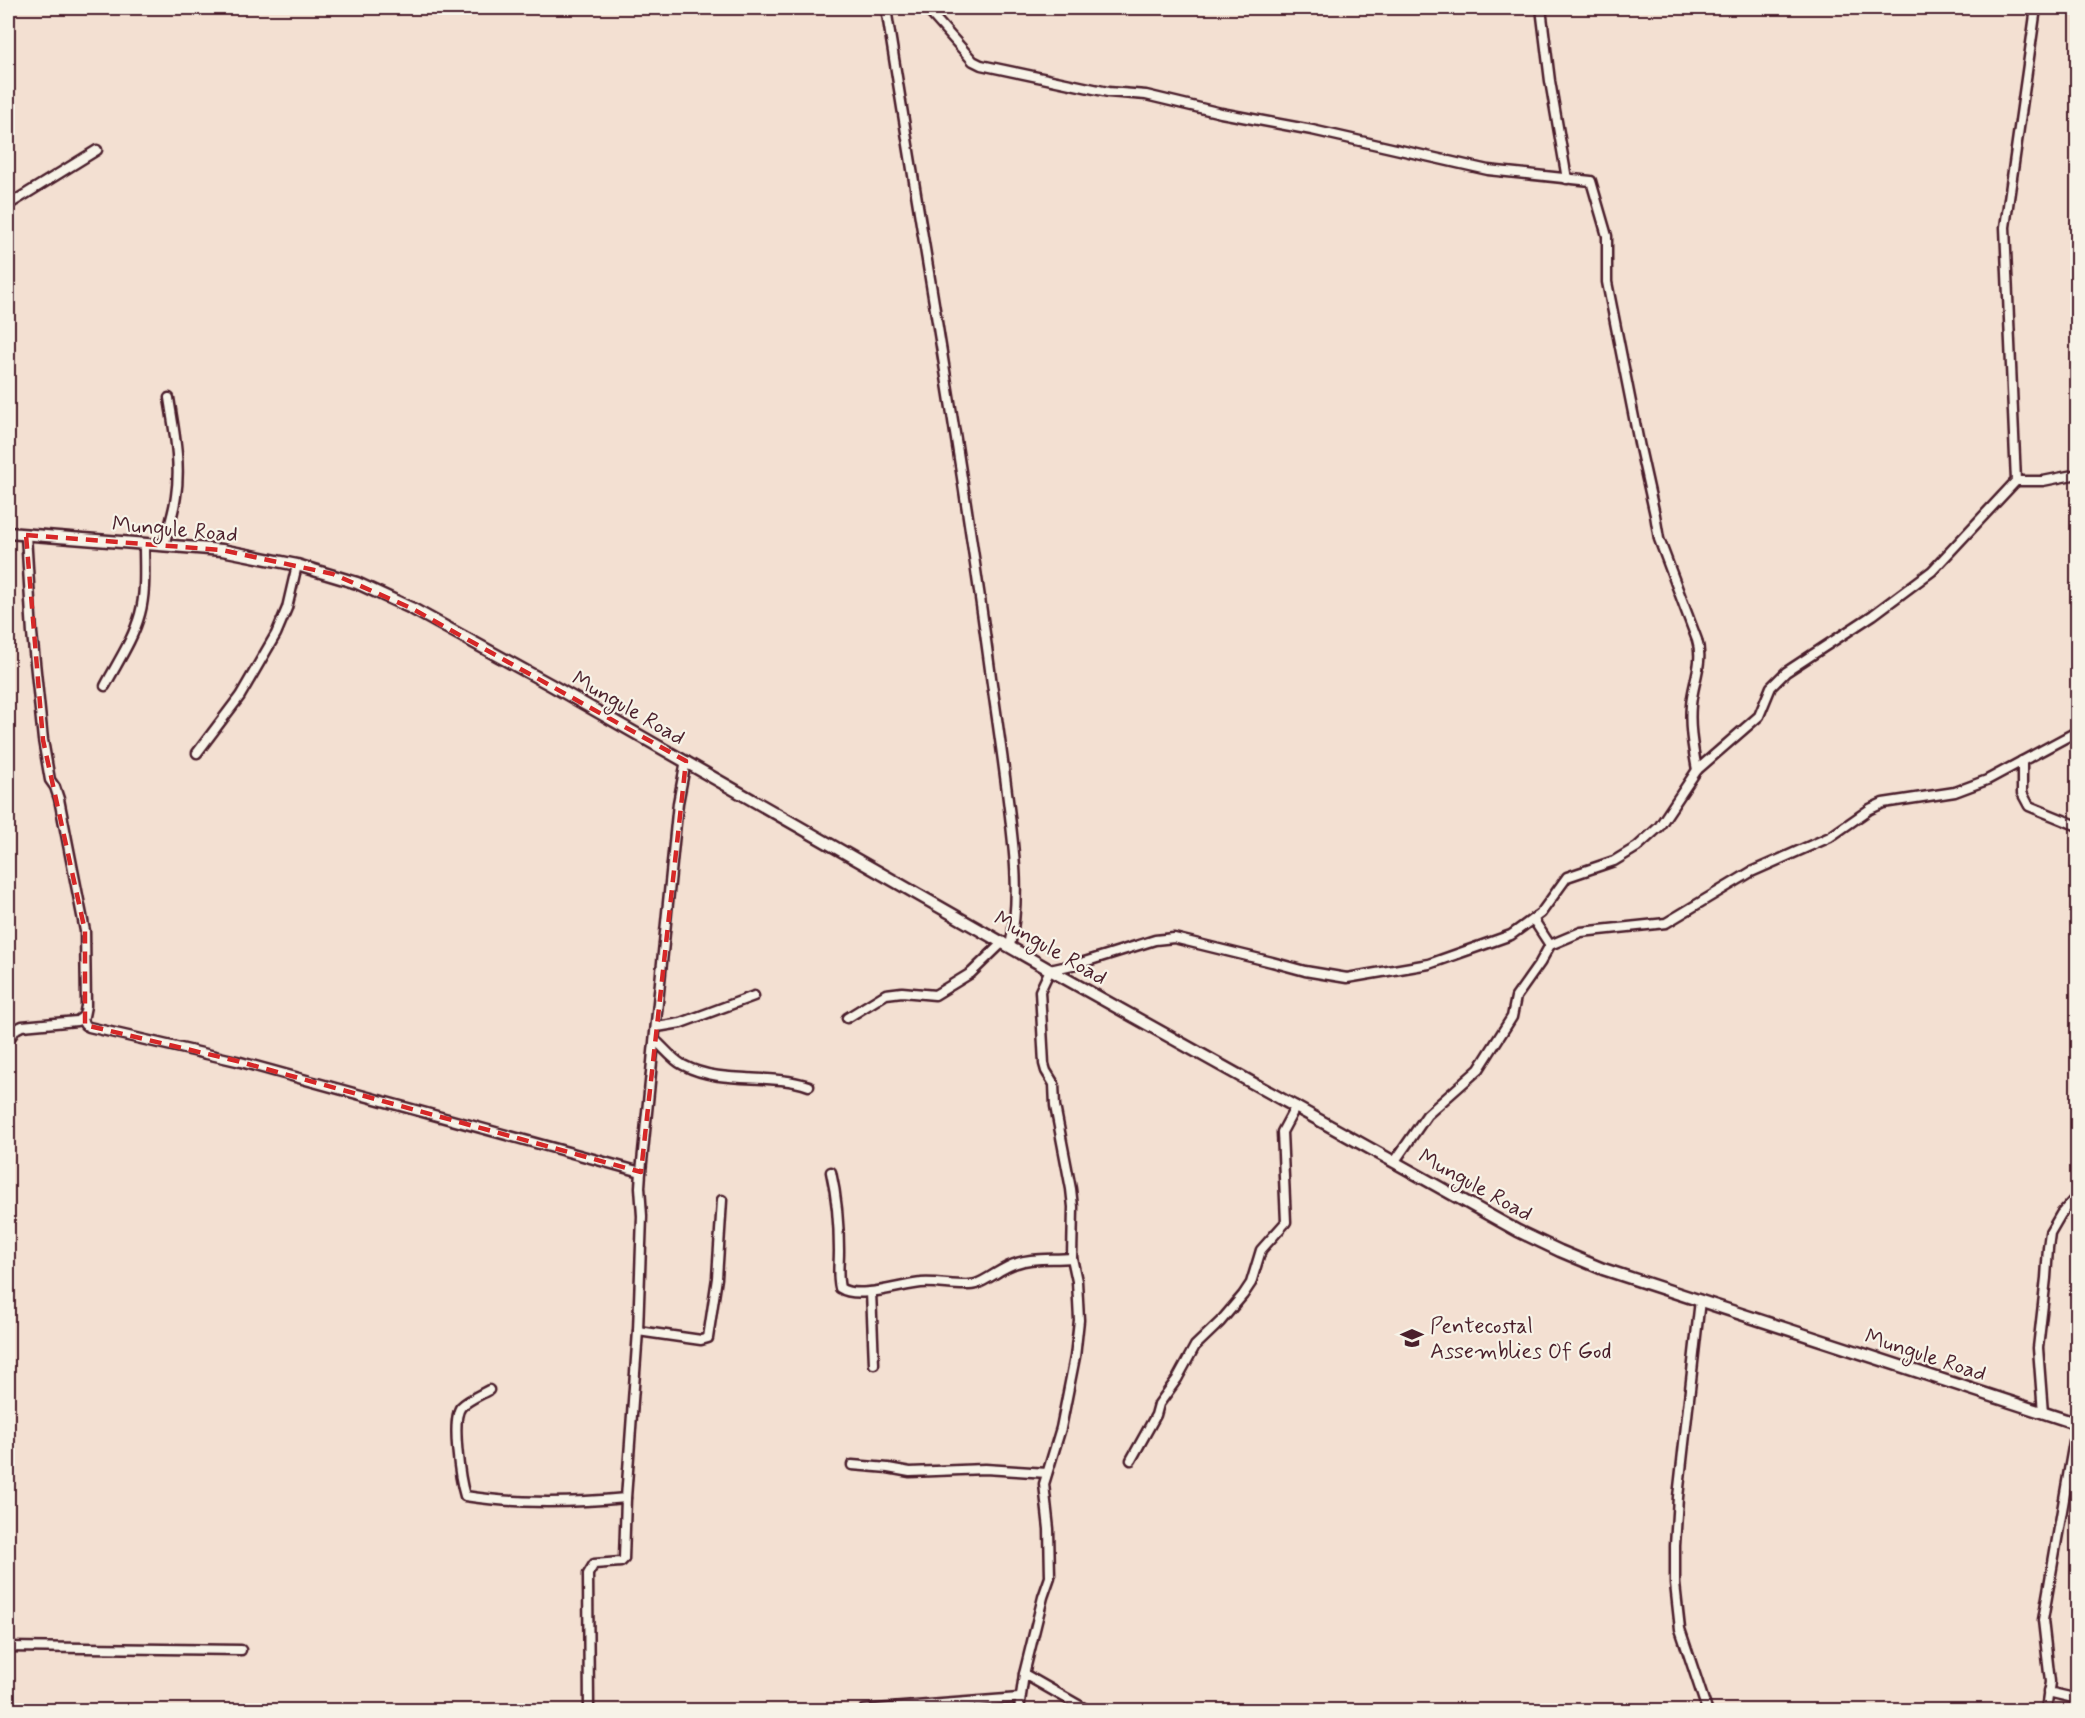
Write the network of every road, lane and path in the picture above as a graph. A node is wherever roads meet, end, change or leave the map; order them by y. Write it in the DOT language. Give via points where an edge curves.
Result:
graph roads {
  1 [pos="886,8"];
  2 [pos="926,8"];
  3 [pos="1541,8"];
  4 [pos="2036,8"];
  5 [pos="97,150"];
  6 [pos="1567,179"];
  7 [pos="8,205"];
  8 [pos="169,398"];
  9 [pos="2078,474"];
  10 [pos="2016,481"];
  11 [pos="8,533"];
  12 [pos="26,535"];
  13 [pos="144,544"];
  14 [pos="164,546"];
  15 [pos="297,564"];
  16 [pos="105,686"];
  17 [pos="2078,731"];
  18 [pos="197,753"];
  19 [pos="686,761"];
  20 [pos="2022,761"];
  21 [pos="1697,770"];
  22 [pos="2078,826"];
  23 [pos="1533,919"];
  24 [pos="1007,944"];
  25 [pos="1550,945"];
  26 [pos="1050,970"];
  27 [pos="753,996"];
  28 [pos="847,1018"];
  29 [pos="81,1019"];
  30 [pos="657,1027"];
  31 [pos="655,1040"];
  32 [pos="8,1041"];
  33 [pos="809,1086"];
  34 [pos="1296,1106"];
  35 [pos="1395,1161"];
  36 [pos="641,1172"];
  37 [pos="831,1172"];
  38 [pos="2078,1195"];
  39 [pos="722,1200"];
  40 [pos="1072,1258"];
  41 [pos="871,1292"];
  42 [pos="1700,1300"];
  43 [pos="638,1330"];
  44 [pos="874,1364"];
  45 [pos="489,1390"];
  46 [pos="2043,1413"];
  47 [pos="2077,1424"];
  48 [pos="1131,1460"];
  49 [pos="852,1465"];
  50 [pos="1047,1473"];
  51 [pos="626,1498"];
  52 [pos="8,1647"];
  53 [pos="241,1650"];
  54 [pos="1024,1674"];
  55 [pos="2048,1692"];
  56 [pos="1019,1698"];
  57 [pos="2078,1699"];
  58 [pos="589,1710"];
  59 [pos="864,1710"];
  60 [pos="1019,1710"];
  61 [pos="1087,1710"];
  62 [pos="1707,1710"];
  63 [pos="2046,1710"];
  1 -- 24 [label="street" via="985,628 1017,868 1016,921"];
  2 -- 6 [label="street" via="981,65 1108,92 1146,95 1488,170"];
  3 -- 6 [label="street"];
  4 -- 10 [label="street" via="2005,227"];
  5 -- 7 [label="street"];
  6 -- 21 [label="street" via="1591,181 1607,236 1607,282 1659,539 1700,649 1691,704"];
  8 -- 14 [label="street" via="178,480"];
  9 -- 10 [label="street" via="2043,481"];
  10 -- 21 [label="street" via="1932,571 1786,672 1771,687 1759,716"];
  11 -- 12 [label="street, Mungule Road"];
  12 -- 13 [label="street, Mungule Road"];
  12 -- 29 [label="street" via="43,740 86,931 86,1012"];
  13 -- 14 [label="street, Mungule Road"];
  13 -- 16 [label="street" via="140,613 134,633"];
  14 -- 15 [label="street, Mungule Road" via="222,550"];
  15 -- 18 [label="street" via="287,608 276,634 240,696"];
  15 -- 19 [label="street, Mungule Road" via="357,583 411,608"];
  17 -- 20 [label="street"];
  19 -- 24 [label="street, Mungule Road"];
  19 -- 30 [label="street" via="678,803"];
  20 -- 22 [label="street" via="2022,793 2029,806"];
  20 -- 25 [label="street" via="1955,792 1883,803 1830,837 1751,873 1666,923 1581,932"];
  21 -- 23 [label="street" via="1659,828 1614,861 1567,877"];
  23 -- 25 [label="street"];
  23 -- 26 [label="street" via="1511,935 1429,964 1347,978 1174,938"];
  24 -- 26 [label="street, Mungule Road"];
  24 -- 28 [label="street" via="935,995 886,994"];
  25 -- 35 [label="street" via="1516,997 1512,1017 1484,1062 1427,1115"];
  26 -- 34 [label="street, Mungule Road"];
  26 -- 40 [label="street" via="1040,991 1044,1064 1054,1084 1071,1189"];
  27 -- 30 [label="street" via="681,1023"];
  29 -- 32 [label="street" via="22,1026"];
  29 -- 36 [label="street" via="89,1027 237,1061"];
  30 -- 31 [label="street"];
  31 -- 33 [label="street" via="682,1065 707,1074"];
  31 -- 36 [label="street"];
  34 -- 35 [label="street, Mungule Road"];
  34 -- 48 [label="street" via="1282,1132 1286,1222 1261,1250 1243,1295 1195,1346"];
  35 -- 42 [label="street, Mungule Road" via="1560,1251"];
  36 -- 43 [label="street"];
  37 -- 41 [label="street" via="837,1196 840,1288 846,1293"];
  38 -- 46 [label="street" via="2050,1233 2038,1348"];
  39 -- 43 [label="street" via="708,1338"];
  40 -- 41 [label="street" via="1018,1262 975,1284 922,1282"];
  40 -- 50 [label="street" via="1079,1320 1075,1358"];
  41 -- 44 [label="street"];
  42 -- 46 [label="street, Mungule Road"];
  42 -- 62 [label="street" via="1675,1520 1676,1584 1680,1629"];
  43 -- 51 [label="street"];
  45 -- 51 [label="street" via="460,1408 456,1419 465,1496 528,1501"];
  46 -- 47 [label="street, Mungule Road"];
  47 -- 55 [label="street" via="2043,1620"];
  49 -- 50 [label="street" via="910,1472 985,1469"];
  50 -- 54 [label="street" via="1044,1484 1050,1577"];
  51 -- 58 [label="street" via="624,1559 594,1564 588,1574"];
  52 -- 53 [label="street"];
  54 -- 56 [label="street"];
  54 -- 61 [label="street"];
  55 -- 57 [label="street"];
  55 -- 63 [label="street"];
  56 -- 59 [label="street"];
  56 -- 60 [label="street"];
}
